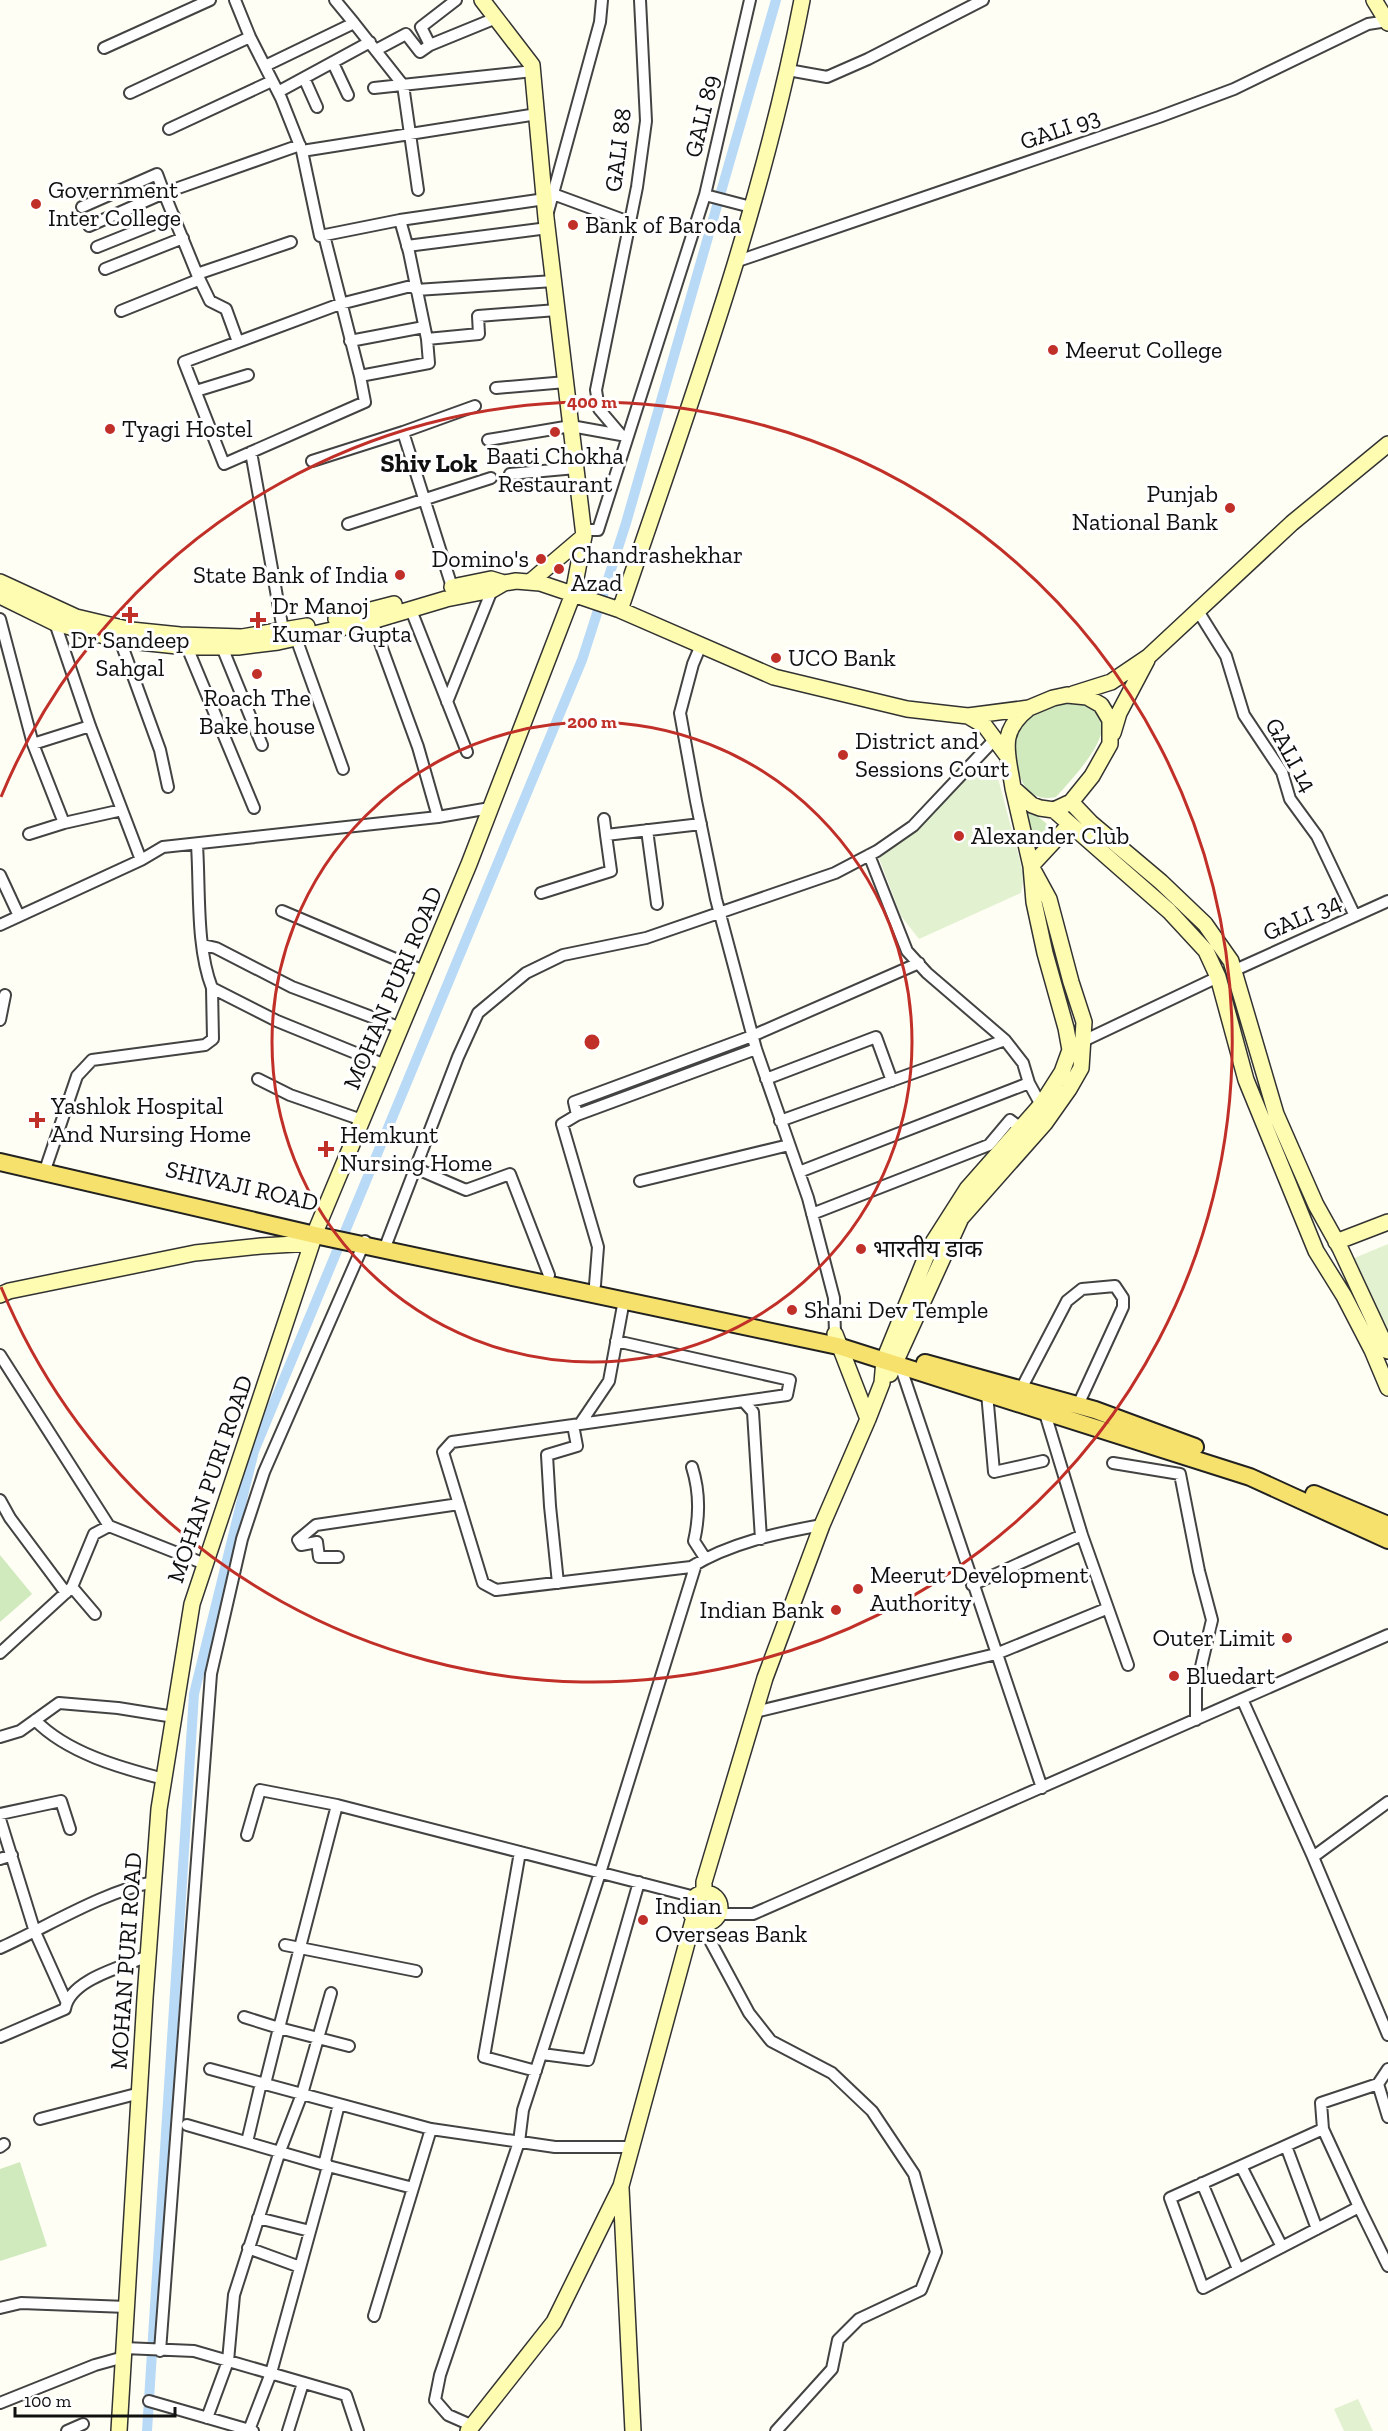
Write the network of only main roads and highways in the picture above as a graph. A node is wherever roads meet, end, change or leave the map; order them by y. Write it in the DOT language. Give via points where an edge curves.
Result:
graph roads {
  1 [pos="0,1155"];
  2 [pos="0,1162"];
  3 [pos="45,1169"];
  4 [pos="364,1240"];
  5 [pos="444,1257"];
  6 [pos="836,1340"];
  7 [pos="893,1360"];
  8 [pos="1388,1525"];
  9 [pos="1388,1540"];
  1 -- 3 [label="main road, SHIVAJI ROAD"];
  2 -- 3 [label="main road"];
  3 -- 4 [label="main road, SHIVAJI ROAD" via="321,1235"];
  4 -- 5 [label="main road"];
  4 -- 5 [label="main road"];
  5 -- 6 [label="main road" via="549,1275"];
  5 -- 6 [label="main road" via="624,1300"];
  6 -- 7 [label="main road"];
  7 -- 8 [label="main road" via="1078,1405 1246,1466"];
  7 -- 9 [label="main road" via="1250,1477"];
}
